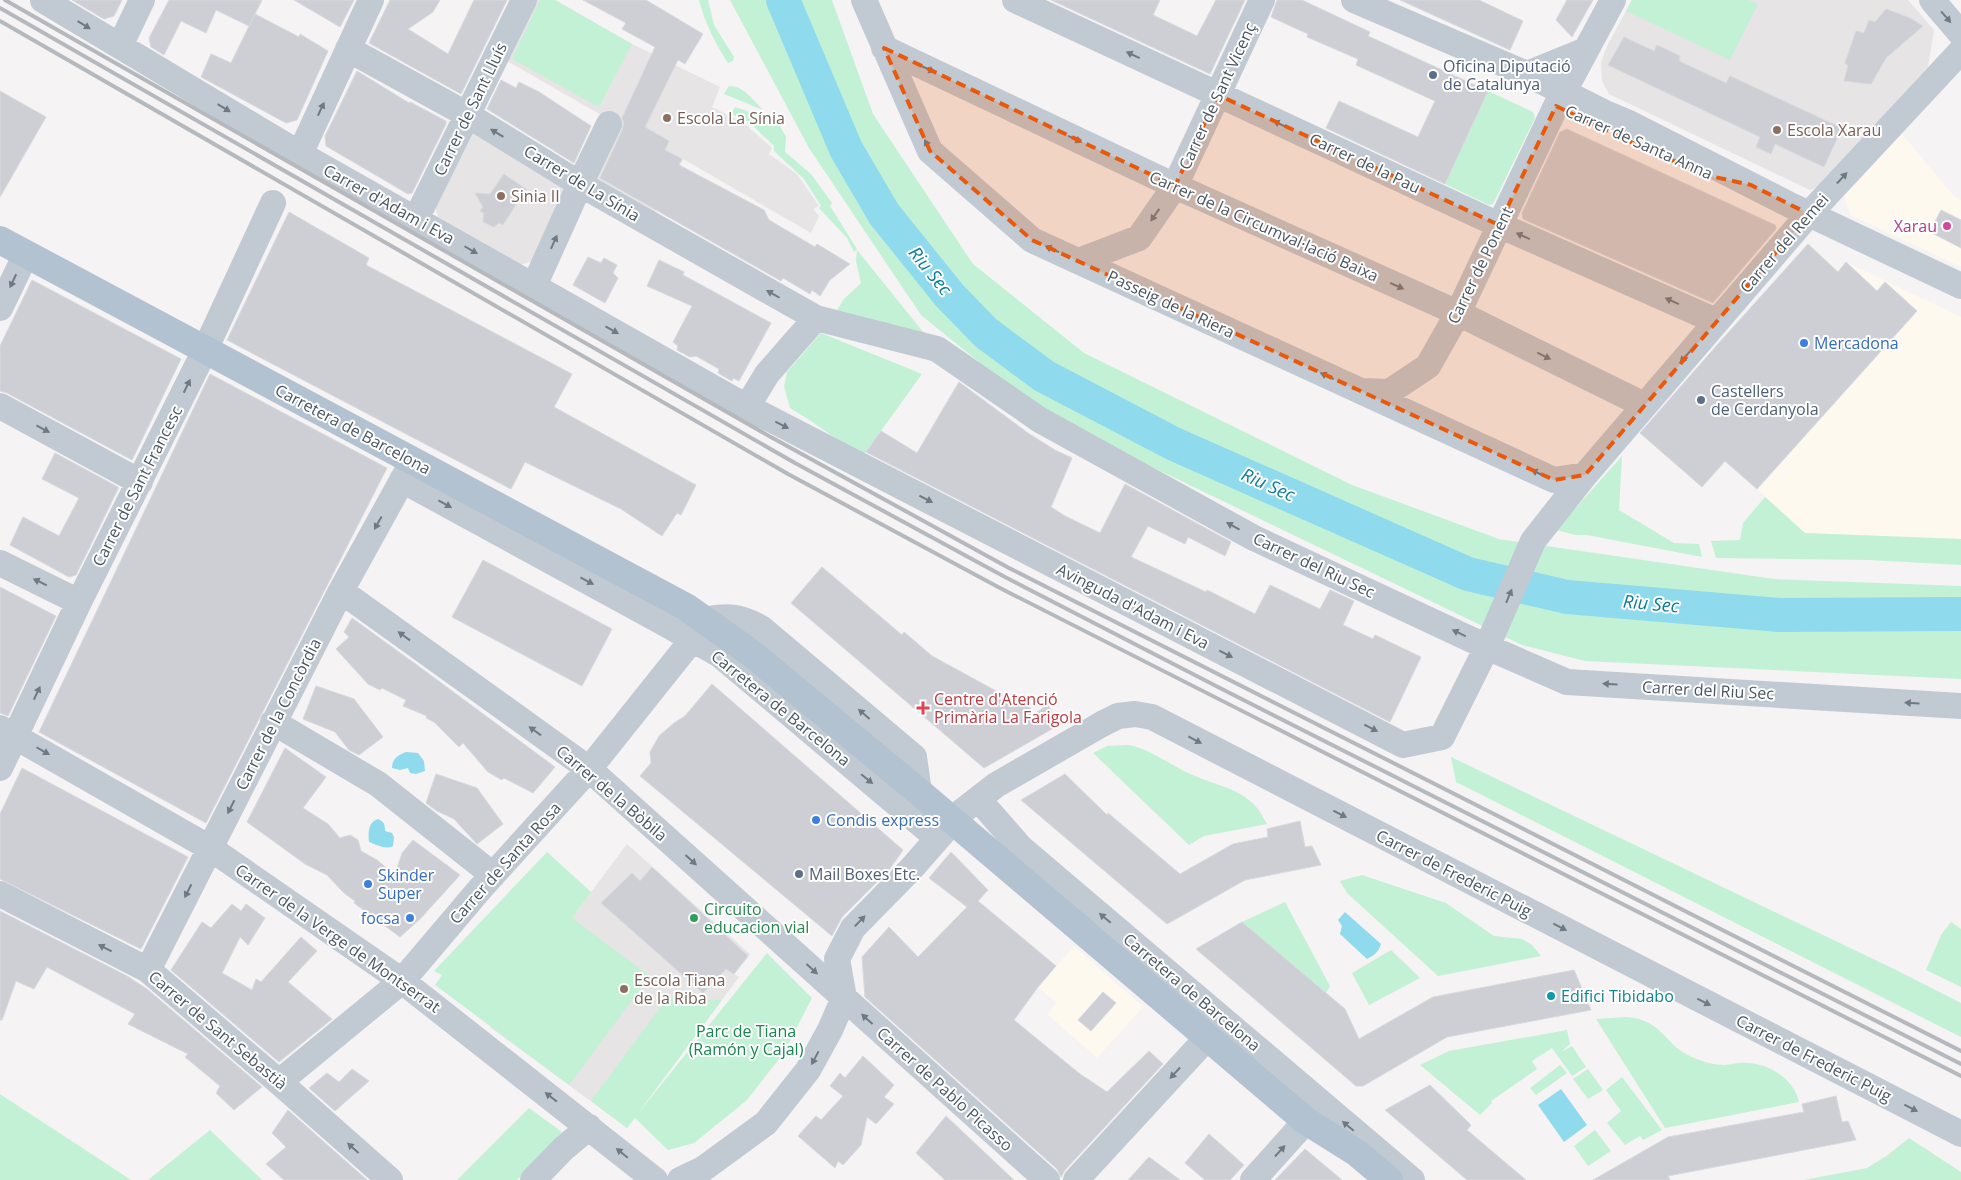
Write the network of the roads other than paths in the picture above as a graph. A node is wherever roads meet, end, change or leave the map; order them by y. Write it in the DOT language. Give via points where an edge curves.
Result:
graph roads {
  1 [pos="43,0"];
  2 [pos="142,0"];
  3 [pos="371,0"];
  4 [pos="524,0"];
  5 [pos="864,0"];
  6 [pos="1016,0"];
  7 [pos="1262,0"];
  8 [pos="1614,0"];
  9 [pos="1932,0"];
  10 [pos="1362,4"];
  11 [pos="1961,34"];
  12 [pos="120,46"];
  13 [pos="884,48"];
  14 [pos="348,49"];
  15 [pos="1961,51"];
  16 [pos="1587,55"];
  17 [pos="1559,88"];
  18 [pos="1218,95"];
  19 [pos="1605,113"];
  20 [pos="466,114"];
  21 [pos="609,124"];
  22 [pos="300,154"];
  23 [pos="1693,156"];
  24 [pos="580,184"];
  25 [pos="1750,185"];
  26 [pos="1175,186"];
  27 [pos="273,203"];
  28 [pos="1808,214"];
  29 [pos="416,219"];
  30 [pos="1499,225"];
  31 [pos="0,240"];
  32 [pos="26,254"];
  33 [pos="1079,261"];
  34 [pos="534,286"];
  35 [pos="1961,286"];
  36 [pos="0,308"];
  37 [pos="1458,313"];
  38 [pos="816,318"];
  39 [pos="1716,321"];
  40 [pos="205,350"];
  41 [pos="1361,391"];
  42 [pos="743,404"];
  43 [pos="1644,405"];
  44 [pos="0,406"];
  45 [pos="407,470"];
  46 [pos="1584,475"];
  47 [pos="140,482"];
  48 [pos="0,563"];
  49 [pos="341,590"];
  50 [pos="79,602"];
  51 [pos="698,630"];
  52 [pos="1488,644"];
  53 [pos="1961,706"];
  54 [pos="273,722"];
  55 [pos="8,732"];
  56 [pos="0,768"];
  57 [pos="589,769"];
  58 [pos="978,799"];
  59 [pos="946,828"];
  60 [pos="210,848"];
  61 [pos="492,875"];
  62 [pos="0,894"];
  63 [pos="148,970"];
  64 [pos="402,982"];
  65 [pos="844,998"];
  66 [pos="1208,1037"];
  67 [pos="279,1082"];
  68 [pos="1306,1121"];
  69 [pos="589,1127"];
  70 [pos="1961,1134"];
  71 [pos="390,1180"];
  72 [pos="533,1180"];
  73 [pos="655,1180"];
  74 [pos="680,1180"];
  75 [pos="1047,1180"];
  76 [pos="1076,1180"];
  77 [pos="1253,1180"];
  78 [pos="1365,1180"];
  79 [pos="1389,1180"];
  80 [pos="1412,1180"];
  1 -- 12 [label="street, Carrer d'Adam i Eva, one-way"];
  2 -- 12 [label="street"];
  3 -- 14 [label="street"];
  4 -- 20 [label="street, Carrer de Sant Lluís"];
  5 -- 13 [label="street, Passeig de la Riera"];
  18 -- 6 [label="street, Carrer de la Pau, one-way"];
  7 -- 18 [label="street, Carrer de Sant Vicenç"];
  8 -- 16 [label="street"];
  9 -- 11 [label="street, one-way"];
  10 -- 17 [label="street, Carrer de Santa Anna"];
  10 -- 17 [label="street, Carrer de Santa Anna" via="1400,32 1483,74"];
  12 -- 22 [label="street, Carrer d'Adam i Eva, one-way"];
  13 -- 26 [label="street, Carrer de la Circumval·lació Baixa, one-way"];
  33 -- 13 [label="street, Passeig de la Riera, one-way" via="1032,240 930,151"];
  14 -- 20 [label="street, Carrer de La Sínia"];
  22 -- 14 [label="street, one-way"];
  28 -- 15 [label="street, Carrer del Remei, one-way"];
  16 -- 17 [label="street"];
  16 -- 19 [label="street" via="1593,98"];
  17 -- 19 [label="street, Carrer de Santa Anna"];
  17 -- 23 [label="street, Carrer de Santa Anna" via="1579,106 1647,140"];
  17 -- 25 [label="street, Carrer de Santa Anna" via="1652,152 1710,176"];
  17 -- 30 [label="street, Carrer de Ponent"];
  18 -- 26 [label="street, Carrer de Sant Vicenç"];
  30 -- 18 [label="street, Carrer de la Pau, one-way"];
  19 -- 23 [label="street, Carrer de Santa Anna"];
  24 -- 20 [label="street, Carrer de La Sínia, one-way"];
  20 -- 29 [label="street, Carrer de Sant Lluís"];
  21 -- 24 [label="street"];
  22 -- 29 [label="street, Carrer d'Adam i Eva"];
  23 -- 25 [label="street, Carrer de Santa Anna"];
  34 -- 24 [label="street, one-way"];
  38 -- 24 [label="street, Carrer de La Sínia, one-way"];
  25 -- 28 [label="street, Carrer de Santa Anna"];
  26 -- 33 [label="street, Carrer de Sant Vicenç, one-way" via="1139,238"];
  26 -- 37 [label="street, Carrer de la Circumval·lació Baixa, one-way"];
  27 -- 40 [label="street, Carrer de Sant Francesc"];
  28 -- 35 [label="street, Carrer de Santa Anna"];
  28 -- 39 [label="street, Carrer del Remei"];
  29 -- 34 [label="street, Carrer d'Adam i Eva, one-way"];
  30 -- 37 [label="street, Carrer de Ponent"];
  39 -- 30 [label="street, Carrer de la Pau, one-way"];
  31 -- 32 [label="main road, Carretera de Barcelona"];
  32 -- 36 [label="street, one-way"];
  32 -- 40 [label="main road, Carretera de Barcelona"];
  41 -- 33 [label="street, Passeig de la Riera, one-way"];
  34 -- 42 [label="street, Carrer d'Adam i Eva, one-way"];
  37 -- 41 [label="street, Carrer de Ponent" via="1428,366 1388,392"];
  37 -- 43 [label="street, Carrer de la Circumval·lació Baixa, one-way"];
  38 -- 42 [label="street"];
  52 -- 38 [label="street, Carrer del Riu Sec, one-way" via="1246,533 1040,420 937,349"];
  39 -- 43 [label="street, Carrer del Remei, one-way"];
  40 -- 45 [label="main road, Carretera de Barcelona"];
  47 -- 40 [label="street, Carrer de Sant Francesc, one-way"];
  46 -- 41 [label="street, Passeig de la Riera, one-way" via="1554,480"];
  42 -- 52 [label="street, Avinguda d'Adam i Eva, one-way" via="1403,744 1442,737"];
  43 -- 46 [label="street, Carrer del Remei" via="1621,446"];
  44 -- 47 [label="street, one-way"];
  45 -- 49 [label="street, Carrer de la Concòrdia, one-way"];
  45 -- 51 [label="main road, Carretera de Barcelona" via="681,605"];
  52 -- 46 [label="street, Carrer del Remei, one-way" via="1533,541"];
  47 -- 50 [label="street, Carrer de Sant Francesc"];
  50 -- 48 [label="street, one-way"];
  49 -- 54 [label="street, Carrer de la Concòrdia"];
  57 -- 49 [label="street, Carrer de la Bòbila, one-way"];
  55 -- 50 [label="street, Carrer de Sant Francesc, one-way"];
  51 -- 57 [label="street, Carrer de Santa Rosa"];
  51 -- 59 [label="main road, Carretera de Barcelona" via="751,653 919,792"];
  51 -- 59 [label="street, Carretera de Barcelona, one-way" via="720,656 929,831"];
  53 -- 52 [label="street, Carrer del Riu Sec, one-way" via="1567,682"];
  54 -- 60 [label="street, Carrer de la Concòrdia, one-way"];
  54 -- 61 [label="street" via="378,784"];
  55 -- 56 [label="street, Carrer de Sant Francesc"];
  55 -- 60 [label="street, Carrer de la Verge de Montserrat, one-way"];
  57 -- 61 [label="street, Carrer de Santa Rosa"];
  57 -- 65 [label="street, Carrer de la Bòbila, one-way"];
  58 -- 59 [label="street, Carrer de Frederic Puig"];
  58 -- 70 [label="street, Carrer de Frederic Puig, one-way" via="1006,779 1118,716 1152,717"];
  80 -- 58 [label="street, Carretera de Barcelona, one-way" via="1021,848"];
  65 -- 59 [label="street, Carrer de Frederic Puig, one-way" via="837,958 853,928"];
  59 -- 66 [label="main road, Carretera de Barcelona"];
  60 -- 63 [label="street, Carrer de la Concòrdia, one-way"];
  60 -- 64 [label="street, Carrer de la Verge de Montserrat"];
  61 -- 64 [label="street, Carrer de Santa Rosa"];
  63 -- 62 [label="street, Carrer de Sant Sebastià, one-way"];
  63 -- 67 [label="street, Carrer de Sant Sebastià"];
  64 -- 67 [label="street, Carrer de Santa Rosa"];
  69 -- 64 [label="street, Carrer de la Verge de Montserrat, one-way"];
  65 -- 74 [label="street, one-way" via="808,1070 766,1123 703,1169"];
  75 -- 65 [label="street, Carrer de Pablo Picasso, one-way"];
  66 -- 68 [label="main road, Carretera de Barcelona"];
  66 -- 76 [label="street, one-way"];
  71 -- 67 [label="street, Carrer de Sant Sebastià, one-way"];
  77 -- 68 [label="street, one-way"];
  68 -- 78 [label="main road, Carretera de Barcelona" via="1337,1156"];
  68 -- 79 [label="main road, Carretera de Barcelona" via="1357,1153"];
  69 -- 72 [label="street"];
  73 -- 69 [label="street, Carrer de la Verge de Montserrat, one-way"];
}
